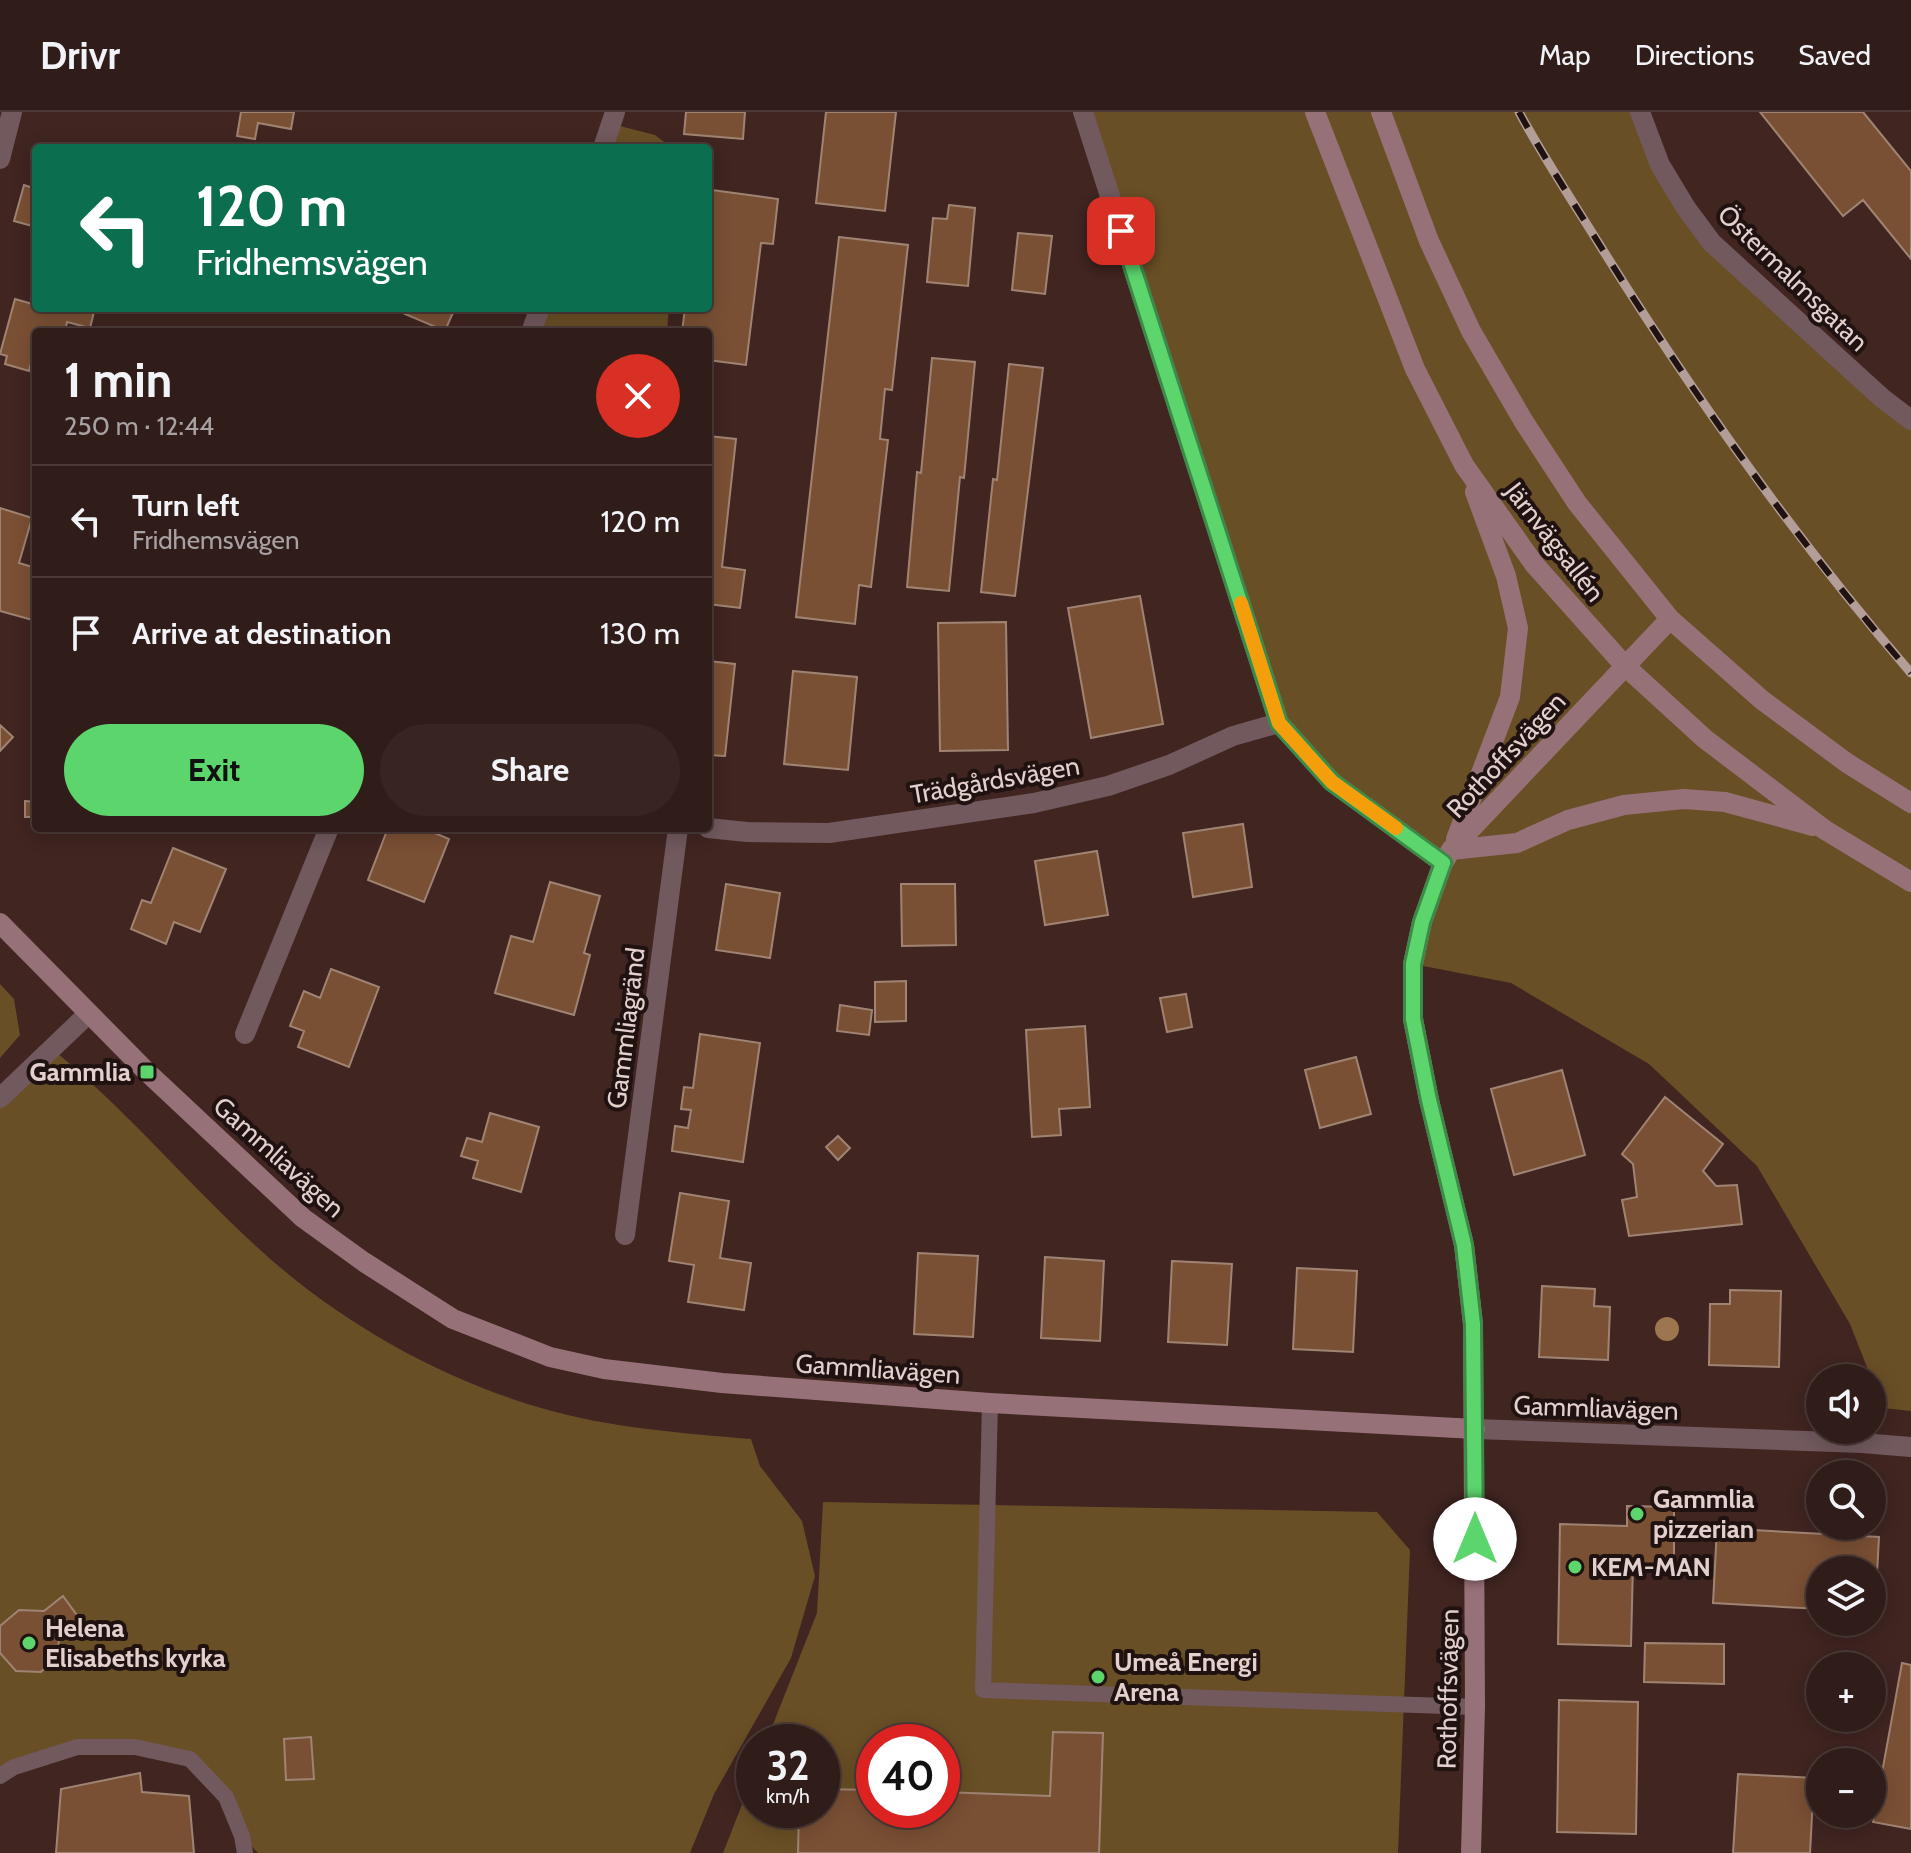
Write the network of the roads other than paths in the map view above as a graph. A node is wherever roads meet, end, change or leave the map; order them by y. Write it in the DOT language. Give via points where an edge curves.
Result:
graph roads {
  1 [pos="12,112"];
  2 [pos="615,112"];
  3 [pos="1083,112"];
  4 [pos="1315,112"];
  5 [pos="1381,112"];
  6 [pos="1640,112"];
  7 [pos="604,144"];
  8 [pos="0,159"];
  9 [pos="1911,420"];
  10 [pos="1464,465"];
  11 [pos="1670,619"];
  12 [pos="1625,666"];
  13 [pos="1279,723"];
  14 [pos="1911,803"];
  15 [pos="712,828"];
  16 [pos="1825,830"];
  17 [pos="327,832"];
  18 [pos="677,832"];
  19 [pos="1447,856"];
  20 [pos="1911,882"];
  21 [pos="0,923"];
  22 [pos="88,1014"];
  23 [pos="245,1034"];
  24 [pos="0,1098"];
  25 [pos="625,1235"];
  26 [pos="990,1403"];
  27 [pos="1475,1429"];
  28 [pos="1911,1447"];
  29 [pos="1475,1707"];
  30 [pos="0,1776"];
  31 [pos="245,1853"];
  32 [pos="1471,1853"];
  1 -- 8 [label="street"];
  2 -- 7 [label="street"];
  3 -- 13 [label="street"];
  4 -- 10 [label="street, Järnvägsallén" via="1415,369"];
  5 -- 11 [label="street, Järnvägsallén" via="1429,241 1471,331 1577,503"];
  6 -- 9 [label="street, Östermalmsgatan" via="1660,165 1712,243"];
  10 -- 12 [label="street, Järnvägsallén" via="1534,564"];
  10 -- 19 [label="street" via="1506,576 1518,628 1510,697"];
  11 -- 12 [label="street, Rothoffsvägen"];
  11 -- 14 [label="street, Järnvägsallén" via="1774,709"];
  12 -- 16 [label="street, Järnvägsallén" via="1705,739"];
  12 -- 19 [label="street, Rothoffsvägen"];
  13 -- 15 [label="street, Trädgårdsvägen" via="1108,786 1034,803 829,833"];
  13 -- 19 [label="street" via="1332,782"];
  16 -- 19 [label="street" via="1725,802 1684,799 1624,805 1568,820 1517,843"];
  16 -- 20 [label="street, Järnvägsallén"];
  17 -- 23 [label="street"];
  18 -- 25 [label="street, Gammliagränd"];
  19 -- 27 [label="street, Rothoffsvägen" via="1422,922 1413,964 1413,1019 1464,1245 1473,1324"];
  21 -- 22 [label="street, Gammliavägen"];
  22 -- 24 [label="street"];
  22 -- 26 [label="street, Gammliavägen" via="303,1218 453,1319 550,1357 604,1369"];
  26 -- 27 [label="street, Gammliavägen"];
  26 -- 29 [label="lane" via="983,1690"];
  27 -- 28 [label="street, Gammliavägen"];
  27 -- 29 [label="street, Rothoffsvägen"];
  29 -- 32 [label="street, Rothoffsvägen"];
  30 -- 31 [label="lane" via="77,1747 135,1747 190,1759 226,1797"];
}
